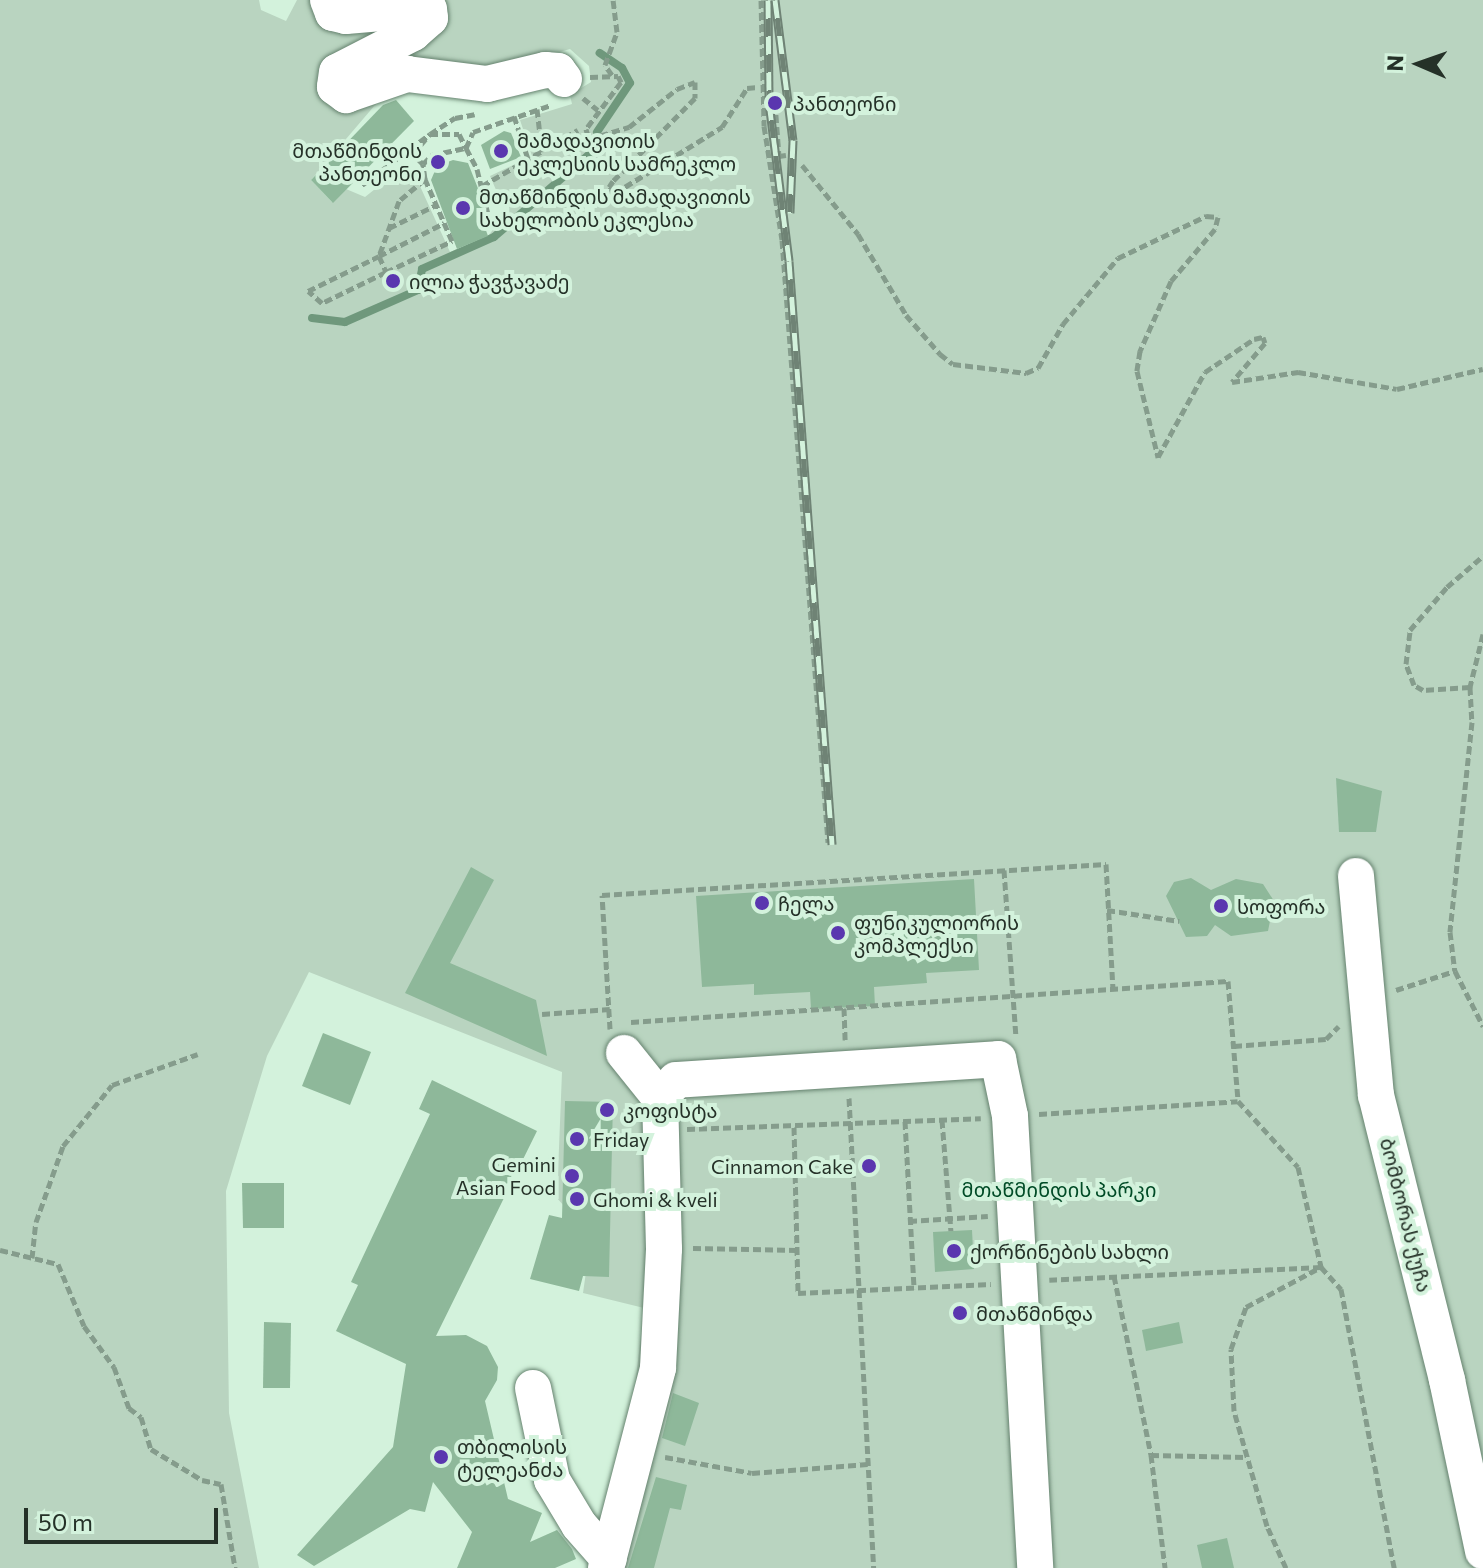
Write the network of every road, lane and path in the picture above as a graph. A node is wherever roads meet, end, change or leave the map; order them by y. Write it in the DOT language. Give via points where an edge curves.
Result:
graph roads {
  1 [pos="328,0"];
  2 [pos="613,0"];
  3 [pos="761,0"];
  4 [pos="612,75"];
  5 [pos="758,87"];
  6 [pos="572,91"];
  7 [pos="775,103"];
  8 [pos="590,104"];
  9 [pos="537,109"];
  10 [pos="598,110"];
  11 [pos="486,113"];
  12 [pos="514,116"];
  13 [pos="489,125"];
  14 [pos="578,130"];
  15 [pos="493,133"];
  16 [pos="430,134"];
  17 [pos="466,148"];
  18 [pos="542,153"];
  19 [pos="786,155"];
  20 [pos="529,162"];
  21 [pos="423,164"];
  22 [pos="802,165"];
  23 [pos="425,179"];
  24 [pos="362,185"];
  25 [pos="482,186"];
  26 [pos="436,205"];
  27 [pos="488,214"];
  28 [pos="444,223"];
  29 [pos="388,229"];
  30 [pos="379,256"];
  31 [pos="386,272"];
  32 [pos="1483,369"];
  33 [pos="1483,556"];
  34 [pos="1483,634"];
  35 [pos="1468,687"];
  36 [pos="828,842"];
  37 [pos="1004,870"];
  38 [pos="1356,876"];
  39 [pos="1107,910"];
  40 [pos="1179,921"];
  41 [pos="1455,971"];
  42 [pos="1404,988"];
  43 [pos="1113,990"];
  44 [pos="1009,997"];
  45 [pos="1012,1007"];
  46 [pos="844,1008"];
  47 [pos="610,1009"];
  48 [pos="542,1014"];
  49 [pos="844,1017"];
  50 [pos="1483,1026"];
  51 [pos="617,1038"];
  52 [pos="1326,1039"];
  53 [pos="1234,1046"];
  54 [pos="198,1054"];
  55 [pos="1238,1101"];
  56 [pos="849,1107"];
  57 [pos="661,1114"];
  58 [pos="1010,1116"];
  59 [pos="942,1120"];
  60 [pos="905,1121"];
  61 [pos="850,1124"];
  62 [pos="794,1127"];
  63 [pos="1013,1214"];
  64 [pos="950,1218"];
  65 [pos="909,1221"];
  66 [pos="951,1231"];
  67 [pos="704,1247"];
  68 [pos="0,1250"];
  69 [pos="796,1250"];
  70 [pos="32,1258"];
  71 [pos="1321,1267"];
  72 [pos="1114,1276"];
  73 [pos="1018,1282"];
  74 [pos="914,1289"];
  75 [pos="859,1292"];
  76 [pos="533,1388"];
  77 [pos="637,1450"];
  78 [pos="1151,1455"];
  79 [pos="1246,1457"];
  80 [pos="868,1464"];
  81 [pos="1483,1551"];
  82 [pos="608,1564"];
  83 [pos="235,1568"];
  84 [pos="874,1568"];
  85 [pos="1035,1568"];
  86 [pos="1165,1568"];
  87 [pos="1286,1568"];
  88 [pos="1394,1568"];
  1 -- 6 [label="street" via="333,13 346,16 429,9 430,18 413,33 337,72 335,87 346,95 407,74 487,84 545,70 558,71"];
  2 -- 4 [label="path" via="617,32 605,65"];
  3 -- 36 [label="path" via="764,126 782,240"];
  4 -- 6 [label="path"];
  4 -- 10 [label="path" via="621,82"];
  5 -- 10 [label="path" via="747,88 722,127 615,193 609,187 613,181 695,98 695,82 677,89 629,127 589,139 586,129"];
  6 -- 9 [label="path"];
  7 -- 19 [label="path" via="779,156"];
  8 -- 10 [label="path"];
  9 -- 12 [label="path"];
  9 -- 18 [label="path"];
  11 -- 16 [label="path" via="455,118"];
  12 -- 13 [label="path"];
  12 -- 20 [label="path"];
  13 -- 15 [label="path"];
  13 -- 17 [label="path" via="473,132"];
  14 -- 18 [label="path"];
  16 -- 17 [label="path" via="459,134"];
  16 -- 21 [label="path" via="413,154"];
  16 -- 24 [label="path"];
  17 -- 21 [label="path" via="445,149"];
  17 -- 25 [label="path"];
  18 -- 20 [label="path"];
  20 -- 25 [label="path"];
  21 -- 23 [label="path"];
  22 -- 32 [label="path" via="858,234 906,315 953,364 1026,373 1038,368 1063,324 1118,258 1206,216 1218,217 1215,229 1171,281 1140,351 1137,371 1158,457 1205,372 1263,337 1261,350 1232,382 1298,372 1397,389"];
  23 -- 26 [label="path"];
  23 -- 29 [label="path" via="399,201"];
  25 -- 27 [label="path"];
  26 -- 28 [label="path"];
  26 -- 29 [label="path"];
  28 -- 30 [label="path"];
  28 -- 31 [label="path" via="452,241"];
  29 -- 30 [label="path"];
  30 -- 31 [label="path"];
  30 -- 31 [label="path" via="308,291 322,303"];
  33 -- 35 [label="path" via="1410,630 1407,670 1414,685 1423,690"];
  34 -- 35 [label="path"];
  35 -- 41 [label="path" via="1472,722 1450,932"];
  37 -- 39 [label="path" via="1106,864"];
  37 -- 44 [label="path"];
  37 -- 47 [label="path" via="602,895"];
  38 -- 81 [label="street, ბომბორას ქუჩა" via="1376,1095 1447,1380"];
  39 -- 40 [label="path"];
  39 -- 43 [label="path"];
  41 -- 42 [label="path"];
  41 -- 50 [label="path"];
  43 -- 44 [label="path"];
  43 -- 53 [label="path" via="1228,981"];
  44 -- 45 [label="path"];
  44 -- 46 [label="path"];
  46 -- 49 [label="path"];
  46 -- 51 [label="path"];
  47 -- 48 [label="path"];
  47 -- 51 [label="path"];
  51 -- 57 [label="street"];
  52 -- 53 [label="path"];
  53 -- 55 [label="path"];
  54 -- 70 [label="path" via="112,1085 63,1146 36,1222"];
  55 -- 58 [label="path"];
  55 -- 71 [label="path" via="1298,1167"];
  56 -- 61 [label="path"];
  57 -- 58 [label="street" via="676,1080 998,1059"];
  57 -- 62 [label="path"];
  57 -- 77 [label="street" via="664,1249 658,1368"];
  58 -- 59 [label="path"];
  58 -- 63 [label="street"];
  59 -- 60 [label="path"];
  59 -- 64 [label="path"];
  60 -- 61 [label="path"];
  60 -- 65 [label="path"];
  61 -- 62 [label="path"];
  61 -- 75 [label="path"];
  62 -- 69 [label="path"];
  63 -- 64 [label="path"];
  63 -- 73 [label="street"];
  64 -- 65 [label="path"];
  64 -- 66 [label="path"];
  65 -- 74 [label="path"];
  67 -- 69 [label="path"];
  68 -- 70 [label="path"];
  69 -- 75 [label="path" via="798,1293"];
  70 -- 83 [label="path" via="58,1264 84,1326 114,1367 129,1408 141,1417 151,1449 202,1480 221,1484"];
  71 -- 72 [label="path"];
  71 -- 79 [label="path" via="1246,1307 1231,1349 1234,1411"];
  71 -- 88 [label="path" via="1341,1289"];
  72 -- 73 [label="path"];
  72 -- 78 [label="path"];
  73 -- 74 [label="path"];
  73 -- 85 [label="street"];
  74 -- 75 [label="path"];
  75 -- 80 [label="path"];
  76 -- 82 [label="street" via="552,1480"];
  77 -- 80 [label="path" via="720,1471 752,1473"];
  77 -- 82 [label="street"];
  78 -- 79 [label="path"];
  78 -- 86 [label="path"];
  79 -- 87 [label="path"];
  80 -- 84 [label="path"];
}
